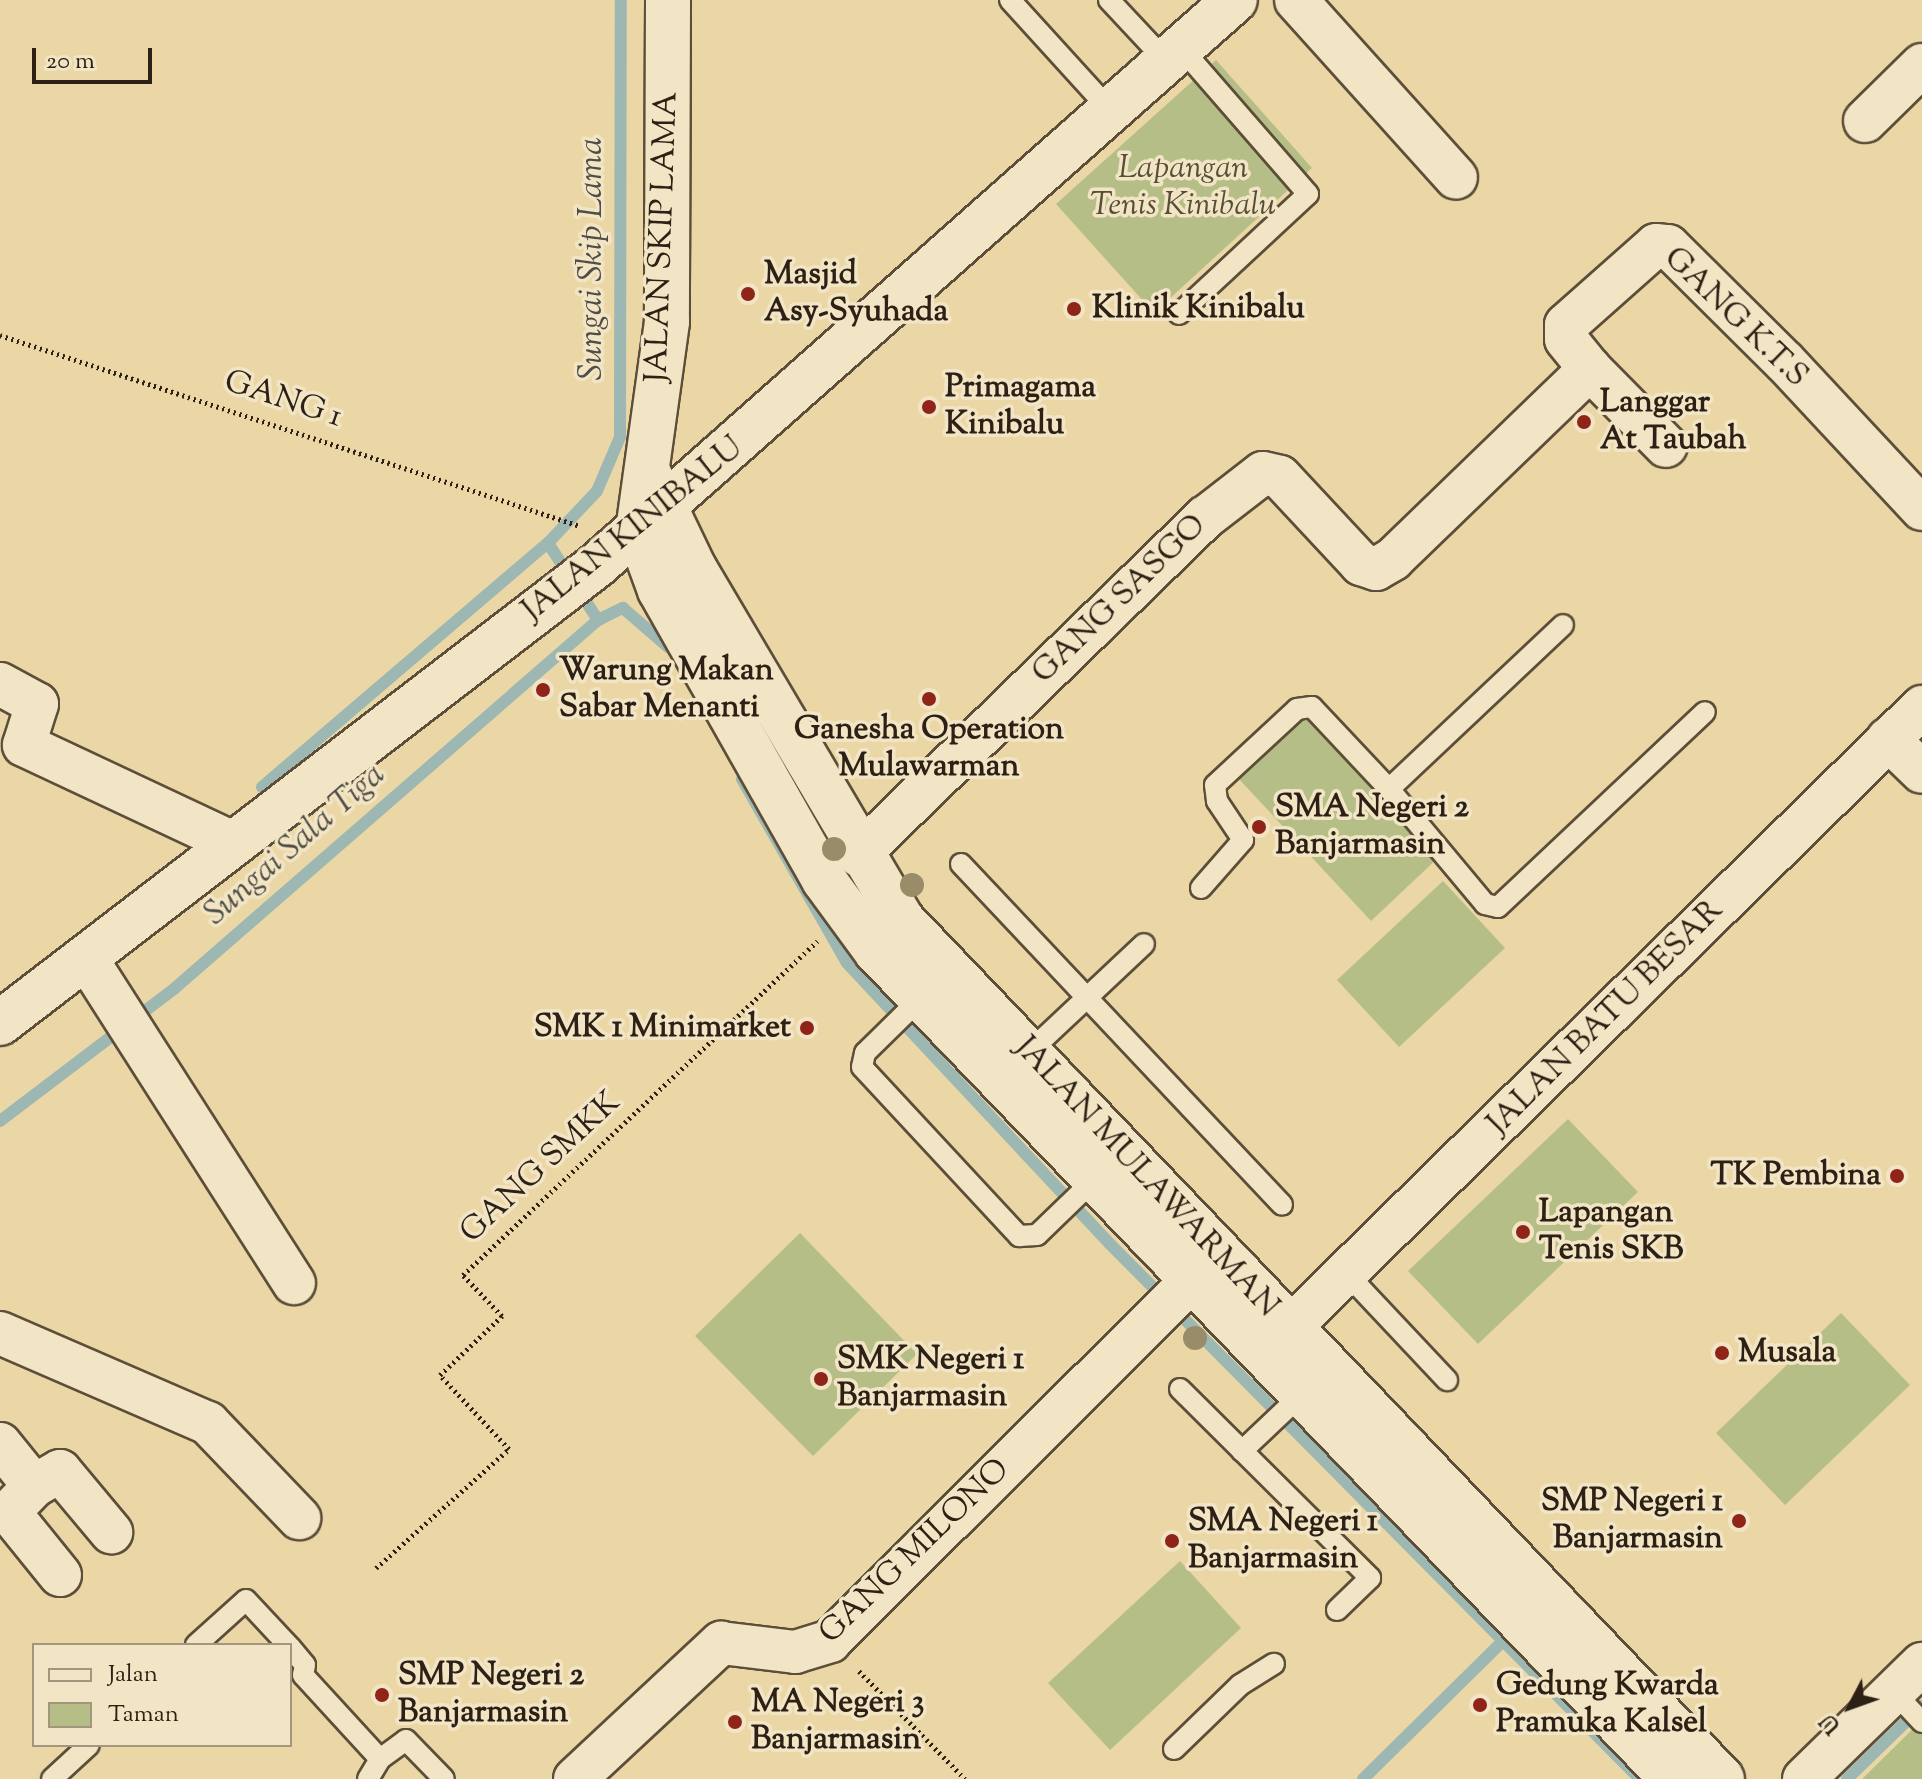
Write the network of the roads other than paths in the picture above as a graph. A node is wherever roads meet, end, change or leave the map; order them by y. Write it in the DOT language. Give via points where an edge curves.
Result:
graph roads {
  1 [pos="668,0"];
  2 [pos="1010,0"];
  3 [pos="1109,0"];
  4 [pos="1235,0"];
  5 [pos="1296,0"];
  6 [pos="1173,55"];
  7 [pos="1922,65"];
  8 [pos="1111,111"];
  9 [pos="1865,121"];
  10 [pos="1456,178"];
  11 [pos="1179,314"];
  12 [pos="1590,369"];
  13 [pos="1666,446"];
  14 [pos="652,503"];
  15 [pos="1922,509"];
  16 [pos="1563,625"];
  17 [pos="0,684"];
  18 [pos="1922,707"];
  19 [pos="1705,712"];
  20 [pos="1888,739"];
  21 [pos="1922,772"];
  22 [pos="1389,789"];
  23 [pos="233,843"];
  24 [pos="858,855"];
  25 [pos="961,864"];
  26 [pos="1201,888"];
  27 [pos="888,934"];
  28 [pos="1144,944"];
  29 [pos="86,958"];
  30 [pos="1086,997"];
  31 [pos="914,1005"];
  32 [pos="0,1023"];
  33 [pos="1028,1053"];
  34 [pos="1086,1188"];
  35 [pos="1282,1205"];
  36 [pos="1347,1274"];
  37 [pos="1191,1281"];
  38 [pos="294,1283"];
  39 [pos="0,1333"];
  40 [pos="1275,1343"];
  41 [pos="1447,1380"];
  42 [pos="1180,1389"];
  43 [pos="1300,1396"];
  44 [pos="1009,1439"];
  45 [pos="0,1444"];
  46 [pos="1242,1451"];
  47 [pos="34,1486"];
  48 [pos="299,1518"];
  49 [pos="111,1532"];
  50 [pos="60,1575"];
  51 [pos="889,1580"];
  52 [pos="1337,1610"];
  53 [pos="198,1643"];
  54 [pos="286,1643"];
  55 [pos="292,1650"];
  56 [pos="1274,1664"];
  57 [pos="1908,1678"];
  58 [pos="1922,1722"];
  59 [pos="87,1747"];
  60 [pos="1174,1749"];
  61 [pos="380,1759"];
  62 [pos="52,1779"];
  63 [pos="368,1779"];
  64 [pos="444,1779"];
  65 [pos="575,1779"];
  66 [pos="1672,1779"];
  67 [pos="1722,1779"];
  68 [pos="1804,1779"];
  1 -- 14 [label="street, JALAN SKIP LAMA" via="667,322"];
  2 -- 8 [label="lane"];
  3 -- 6 [label="lane"];
  4 -- 6 [label="street, JALAN KINIBALU"];
  5 -- 10 [label="street"];
  6 -- 8 [label="street, JALAN KINIBALU"];
  6 -- 11 [label="lane" via="1308,194"];
  7 -- 9 [label="street"];
  8 -- 14 [label="street, JALAN KINIBALU"];
  12 -- 13 [label="street"];
  12 -- 15 [label="street, GANG K.T.S" via="1566,339 1566,325 1663,244"];
  12 -- 24 [label="street, GANG SASGO" via="1393,559 1376,569 1361,564 1280,477 1263,473 1206,517"];
  14 -- 23 [label="street, JALAN KINIBALU" via="573,583"];
  14 -- 24 [label="street, JALAN MULAWARMAN"];
  14 -- 27 [label="street, JALAN MULAWARMAN" via="660,590 824,880"];
  16 -- 22 [label="lane"];
  17 -- 23 [label="street" via="37,704 24,745"];
  18 -- 20 [label="street, JALAN BATU BESAR"];
  19 -- 22 [label="lane" via="1498,907 1485,904"];
  20 -- 21 [label="street"];
  20 -- 36 [label="street, JALAN BATU BESAR"];
  22 -- 26 [label="lane" via="1312,707 1301,706 1215,785 1217,801 1243,840"];
  23 -- 29 [label="street, JALAN KINIBALU"];
  24 -- 27 [label="street, JALAN MULAWARMAN"];
  25 -- 30 [label="lane"];
  27 -- 31 [label="street, JALAN MULAWARMAN"];
  27 -- 33 [label="street, JALAN MULAWARMAN"];
  28 -- 30 [label="lane"];
  29 -- 32 [label="street, JALAN KINIBALU"];
  29 -- 38 [label="street"];
  30 -- 33 [label="lane"];
  30 -- 35 [label="lane"];
  31 -- 34 [label="street, JALAN MULAWARMAN"];
  31 -- 34 [label="lane" via="865,1053 862,1067 1019,1236 1037,1235"];
  33 -- 40 [label="street, JALAN MULAWARMAN"];
  34 -- 37 [label="street, JALAN MULAWARMAN"];
  36 -- 40 [label="street, JALAN BATU BESAR"];
  36 -- 41 [label="lane"];
  37 -- 40 [label="street, JALAN MULAWARMAN"];
  37 -- 51 [label="street, GANG MILONO"];
  39 -- 48 [label="street" via="208,1423"];
  40 -- 43 [label="street, JALAN MULAWARMAN"];
  40 -- 67 [label="street, JALAN MULAWARMAN"];
  42 -- 46 [label="lane"];
  43 -- 46 [label="lane"];
  43 -- 66 [label="street, JALAN MULAWARMAN"];
  44 -- 51 [label="lane" via="876,1566"];
  45 -- 47 [label="street"];
  46 -- 52 [label="lane" via="1370,1578"];
  47 -- 49 [label="street" via="60,1471"];
  47 -- 50 [label="street" via="9,1512"];
  51 -- 65 [label="street, GANG MILONO" via="830,1641 795,1652 718,1645"];
  53 -- 54 [label="lane" via="246,1600"];
  55 -- 61 [label="lane" via="305,1665 303,1675"];
  56 -- 60 [label="lane" via="1240,1685"];
  57 -- 58 [label="lane"];
  57 -- 68 [label="street"];
  59 -- 62 [label="lane"];
  61 -- 63 [label="lane"];
  61 -- 64 [label="lane" via="406,1740"];
}
